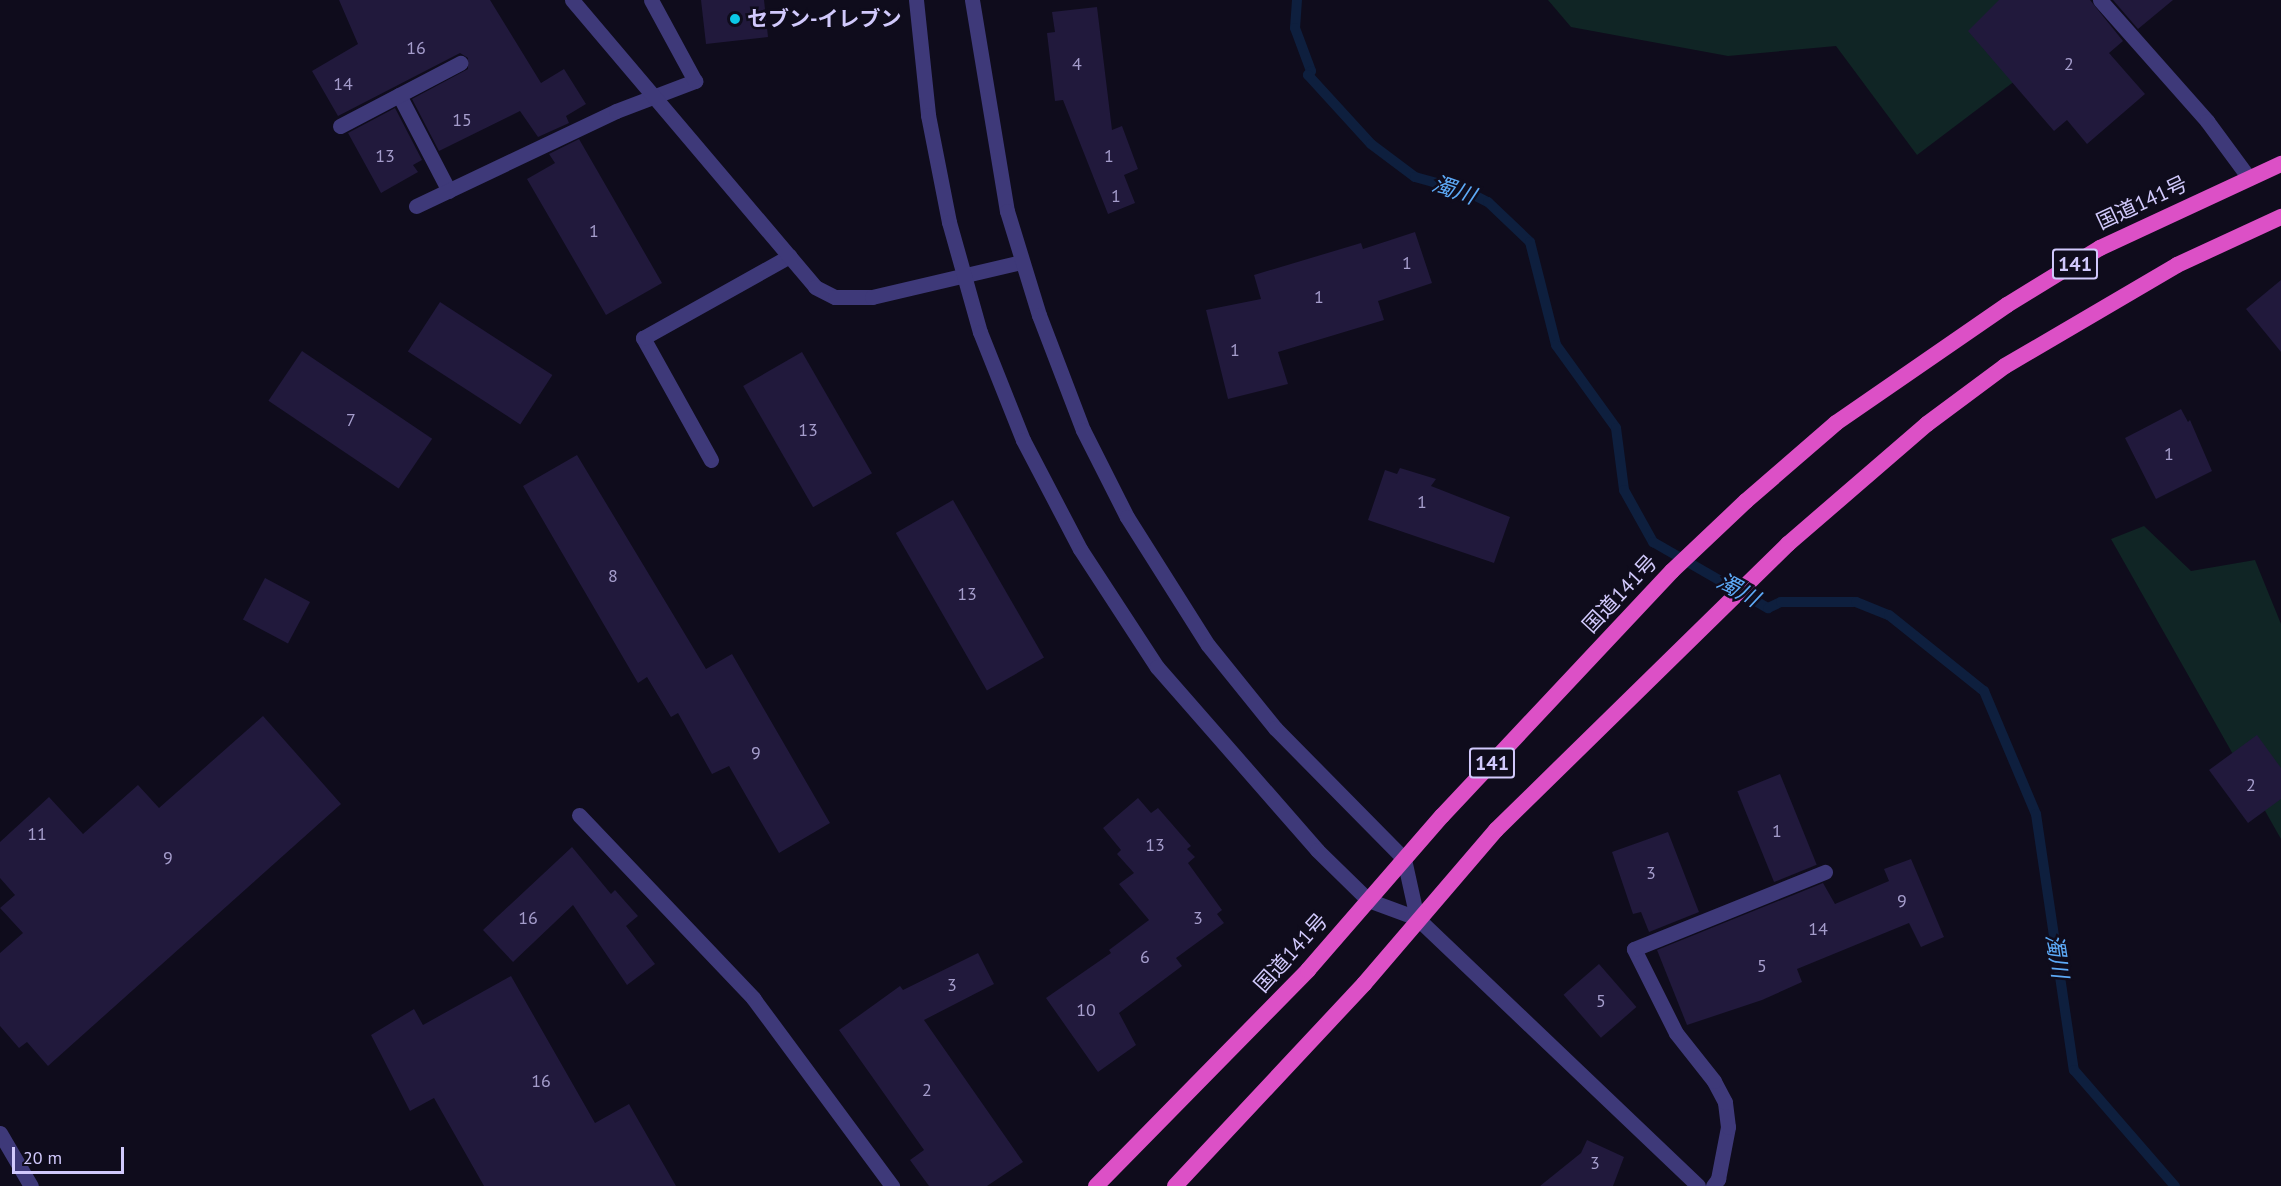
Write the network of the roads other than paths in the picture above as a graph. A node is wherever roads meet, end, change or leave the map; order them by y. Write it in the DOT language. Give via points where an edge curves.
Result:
graph roads {
  1 [pos="573,0"];
  2 [pos="651,0"];
  3 [pos="916,0"];
  4 [pos="972,0"];
  5 [pos="2100,0"];
  6 [pos="460,63"];
  7 [pos="399,94"];
  8 [pos="653,97"];
  9 [pos="340,126"];
  10 [pos="2281,164"];
  11 [pos="2248,178"];
  12 [pos="449,190"];
  13 [pos="416,206"];
  14 [pos="2281,217"];
  15 [pos="790,256"];
  16 [pos="1021,262"];
  17 [pos="964,277"];
  18 [pos="711,460"];
  19 [pos="579,815"];
  20 [pos="1404,859"];
  21 [pos="1825,872"];
  22 [pos="1368,900"];
  23 [pos="1417,918"];
  24 [pos="0,1133"];
  25 [pos="31,1186"];
  26 [pos="892,1186"];
  27 [pos="1096,1186"];
  28 [pos="1175,1186"];
  29 [pos="1698,1186"];
  30 [pos="1713,1186"];
  1 -- 8 [label="street"];
  2 -- 8 [label="street" via="695,81"];
  3 -- 17 [label="street" via="928,115"];
  4 -- 16 [label="street" via="986,100"];
  5 -- 11 [label="street" via="2207,121"];
  6 -- 7 [label="street"];
  7 -- 9 [label="street"];
  7 -- 12 [label="street"];
  8 -- 12 [label="street"];
  8 -- 15 [label="street"];
  10 -- 11 [label="highway, 国道141号 / 141"];
  11 -- 20 [label="highway, 国道141号 / 141" via="2100,248 1836,423 1746,501 1619,628"];
  12 -- 13 [label="street"];
  14 -- 23 [label="highway, 141" via="2177,265 2077,321 2005,366 1927,424 1788,544 1663,664 1605,727 1496,830"];
  15 -- 17 [label="street" via="815,287 835,297 873,297"];
  15 -- 18 [label="street" via="643,338"];
  16 -- 17 [label="street"];
  16 -- 20 [label="street" via="1083,430 1127,517 1208,645 1275,728"];
  17 -- 22 [label="street" via="980,332 1023,440 1080,549 1157,667 1235,760"];
  19 -- 26 [label="street" via="753,998"];
  20 -- 22 [label="highway, 国道141号 / 141"];
  20 -- 23 [label="street"];
  21 -- 30 [label="street" via="1634,950 1676,1033 1714,1081 1725,1102 1728,1127 1718,1179"];
  22 -- 23 [label="street"];
  22 -- 27 [label="highway, 国道141号 / 141" via="1308,970"];
  23 -- 28 [label="highway, 141" via="1364,984"];
  23 -- 29 [label="street"];
  24 -- 25 [label="street"];
}
